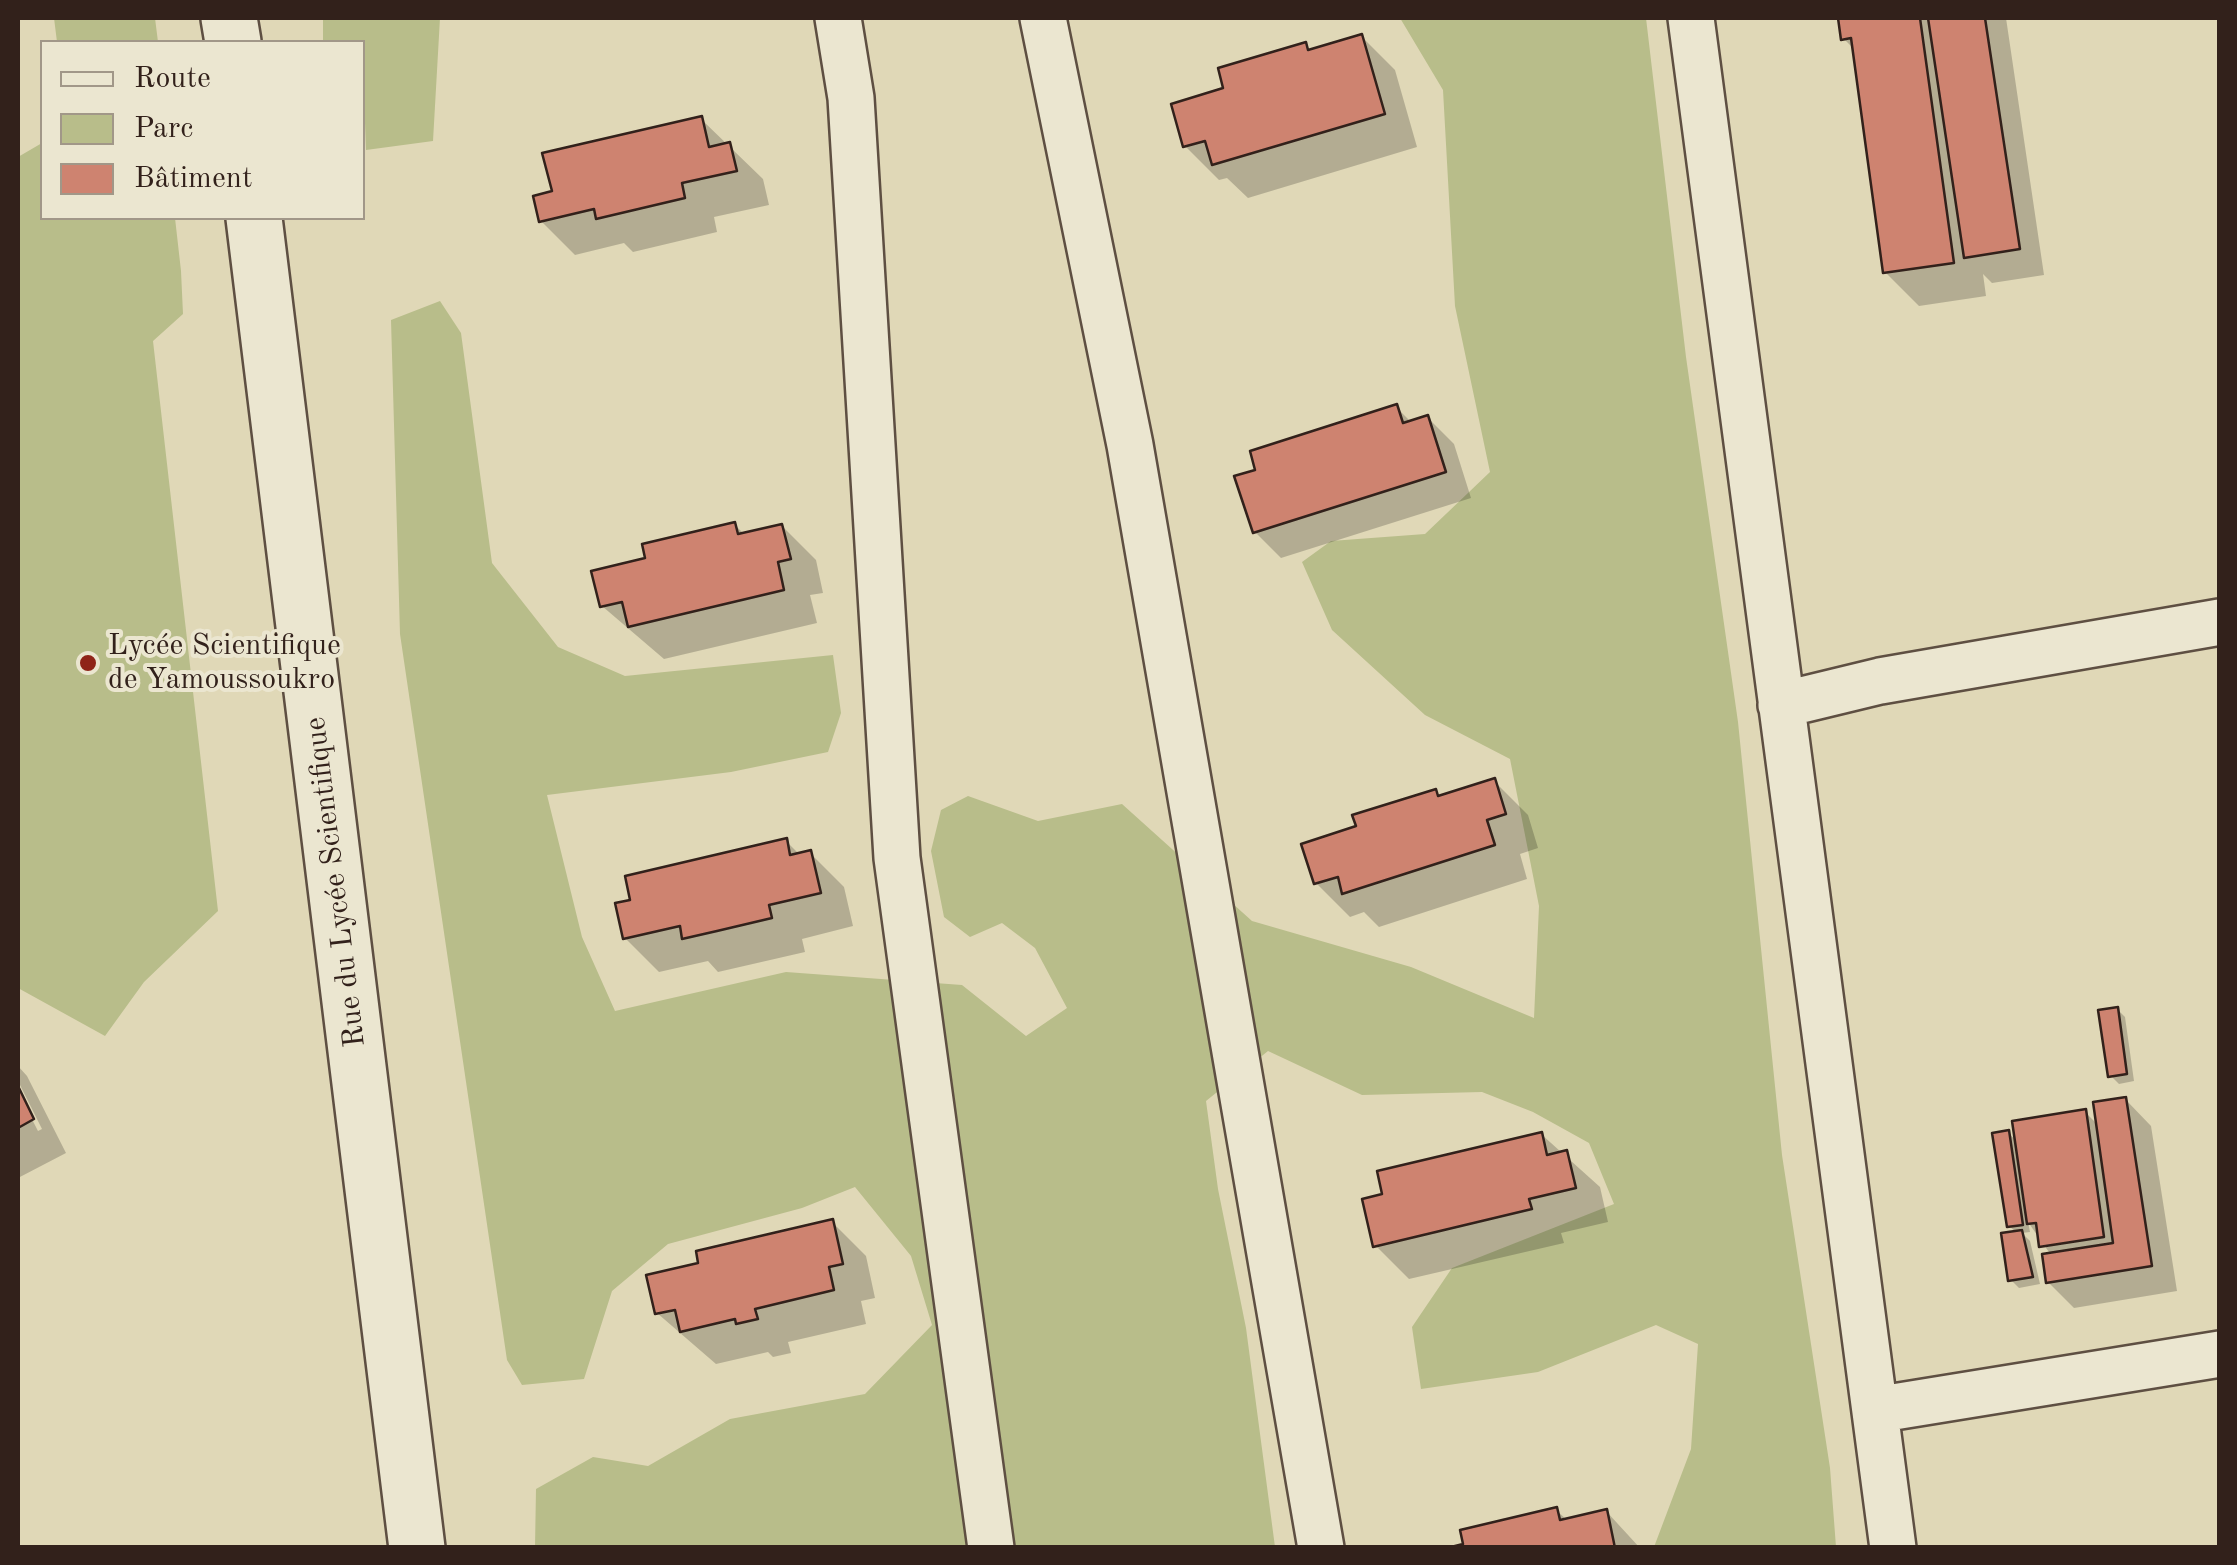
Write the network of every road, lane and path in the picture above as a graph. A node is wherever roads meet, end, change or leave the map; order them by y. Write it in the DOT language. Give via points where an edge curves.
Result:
graph roads {
  1 [pos="838,18"];
  2 [pos="1043,18"];
  3 [pos="1691,18"];
  4 [pos="254,220"];
  5 [pos="2220,622"];
  6 [pos="1782,705"];
  7 [pos="2220,1354"];
  8 [pos="1874,1410"];
  9 [pos="417,1548"];
  10 [pos="991,1548"];
  11 [pos="1321,1548"];
  12 [pos="1893,1548"];
  1 -- 10 [label="street" via="851,98 897,858"];
  2 -- 11 [label="street" via="1130,446"];
  3 -- 6 [label="street"];
  4 -- 9 [label="street, Rue du Lycée Scientifique"];
  5 -- 6 [label="street" via="1880,681"];
  6 -- 8 [label="street"];
  7 -- 8 [label="street"];
  8 -- 12 [label="street"];
}
